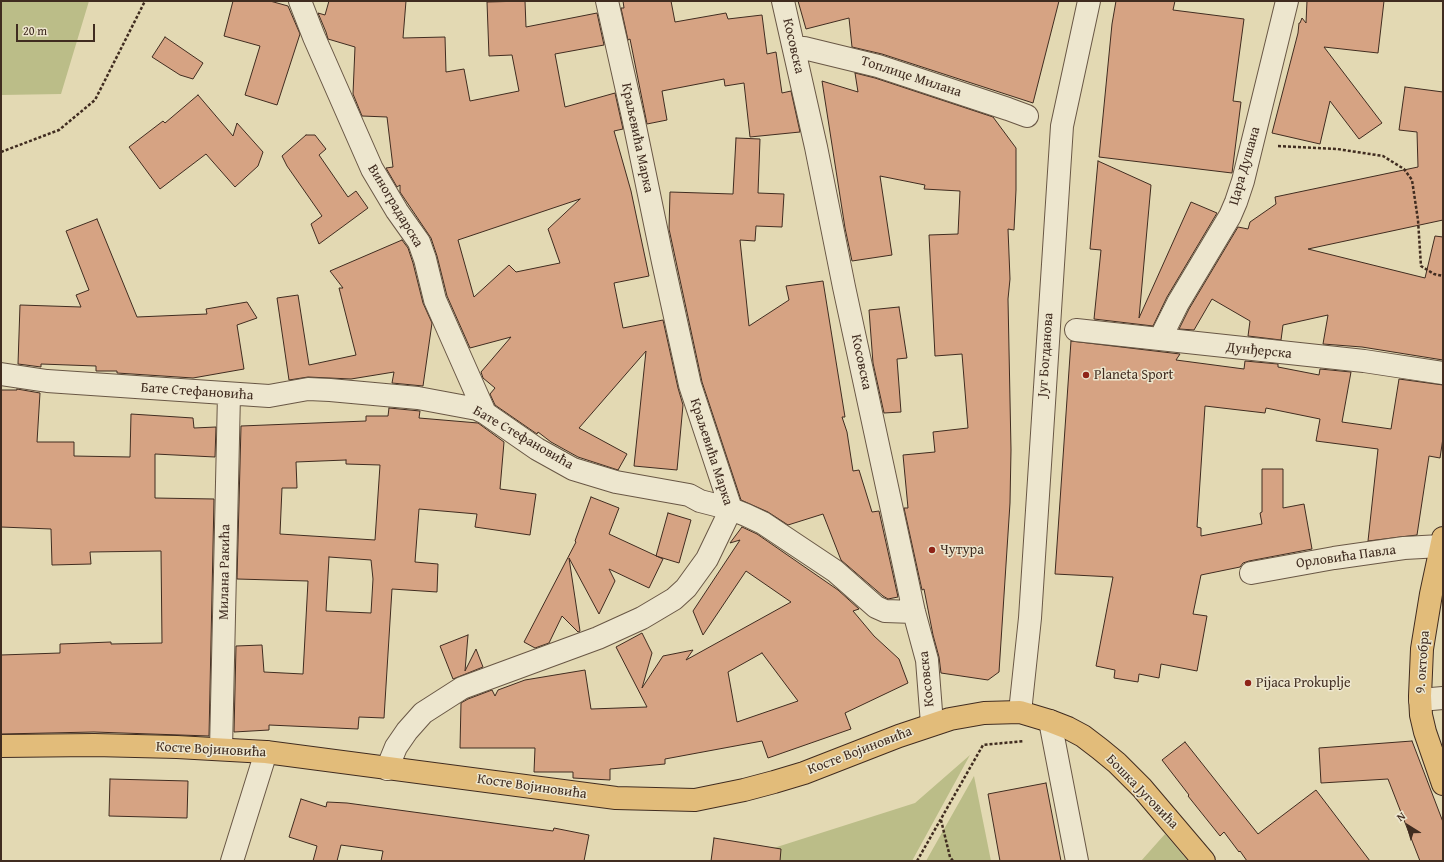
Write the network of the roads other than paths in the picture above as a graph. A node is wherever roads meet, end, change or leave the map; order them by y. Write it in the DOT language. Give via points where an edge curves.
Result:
graph roads {
  1 [pos="300,1"];
  2 [pos="607,1"];
  3 [pos="783,1"];
  4 [pos="1090,1"];
  5 [pos="1287,1"];
  6 [pos="794,49"];
  7 [pos="1027,116"];
  8 [pos="1076,330"];
  9 [pos="1160,339"];
  10 [pos="1443,373"];
  11 [pos="1,374"];
  12 [pos="229,394"];
  13 [pos="485,413"];
  14 [pos="732,509"];
  15 [pos="1442,542"];
  16 [pos="1251,573"];
  17 [pos="914,612"];
  18 [pos="1443,698"];
  19 [pos="1420,700"];
  20 [pos="1020,712"];
  21 [pos="932,724"];
  22 [pos="1052,730"];
  23 [pos="1,746"];
  24 [pos="221,749"];
  25 [pos="266,752"];
  26 [pos="387,769"];
  27 [pos="1443,784"];
  28 [pos="232,861"];
  29 [pos="1078,861"];
  30 [pos="1204,861"];
  1 -- 13 [label="street, Виноградарска" via="372,169 419,242 435,300"];
  2 -- 14 [label="street, Краљевића Марка" via="688,378"];
  3 -- 6 [label="street, Косовска"];
  4 -- 20 [label="street, Југ Богданова" via="1062,126 1030,618"];
  5 -- 9 [label="street, Цара Душана" via="1236,202"];
  6 -- 7 [label="street, Топлице Милана" via="804,48 878,66"];
  6 -- 17 [label="street, Косовска"];
  8 -- 9 [label="street, Дунђерска"];
  9 -- 10 [label="street, Дунђерска" via="1364,361"];
  11 -- 12 [label="street, Бате Стефановића" via="47,381"];
  12 -- 13 [label="street, Бате Стефановића" via="269,396 308,389 330,390 435,400"];
  12 -- 24 [label="street, Милана Ракића"];
  13 -- 14 [label="street, Бате Стефановића" via="537,449 573,469 616,482 689,495 700,501"];
  14 -- 17 [label="street, Бате Стефановића" via="763,523 835,571 876,607 885,611"];
  14 -- 26 [label="street, Краљевића Марка" via="707,558 686,588 674,599 642,618 598,638 462,688 423,713 407,730 396,747"];
  15 -- 16 [label="street, Орловића Павла"];
  15 -- 19 [label="main road, 9. октобра" via="1422,649"];
  17 -- 21 [label="street, Косовска" via="927,660"];
  18 -- 19 [label="street"];
  19 -- 27 [label="main road, 9. октобра" via="1425,732"];
  20 -- 21 [label="main road, Косте Војиновића" via="984,713"];
  20 -- 22 [label="main road, Косте Војиновића"];
  21 -- 26 [label="main road, Косте Војиновића" via="804,773 744,790 695,800 616,798"];
  22 -- 29 [label="street"];
  22 -- 30 [label="main road, Бошка Југовића" via="1083,736 1117,762 1155,802"];
  23 -- 24 [label="main road, Косте Војиновића" via="94,745"];
  24 -- 25 [label="main road, Косте Војиновића"];
  25 -- 26 [label="main road, Косте Војиновића"];
  25 -- 28 [label="street"];
}
